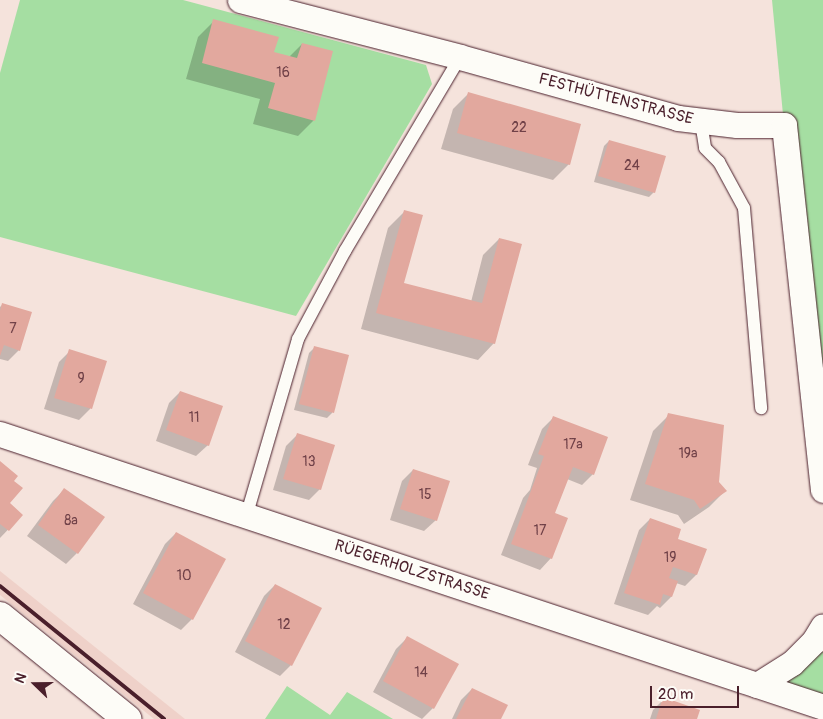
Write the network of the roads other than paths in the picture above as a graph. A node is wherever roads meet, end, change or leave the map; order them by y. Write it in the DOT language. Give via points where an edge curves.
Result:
graph roads {
  1 [pos="240,0"];
  2 [pos="460,57"];
  3 [pos="701,122"];
  4 [pos="761,408"];
  5 [pos="0,434"];
  6 [pos="823,490"];
  7 [pos="246,517"];
  8 [pos="0,616"];
  9 [pos="823,626"];
  10 [pos="756,685"];
  11 [pos="823,707"];
  12 [pos="127,719"];
  1 -- 2 [label="street, FESTHÜTTENSTRASSE"];
  2 -- 3 [label="street, FESTHÜTTENSTRASSE"];
  2 -- 7 [label="lane" via="298,339"];
  3 -- 4 [label="lane" via="705,148 719,162 744,208"];
  3 -- 6 [label="street, FESTHÜTTENSTRASSE" via="784,125"];
  5 -- 7 [label="street, RÜEGERHOLZSTRASSE"];
  7 -- 10 [label="street, RÜEGERHOLZSTRASSE"];
  8 -- 12 [label="main road"];
  9 -- 10 [label="street" via="814,641 792,664"];
  10 -- 11 [label="street, RÜEGERHOLZSTRASSE"];
}
